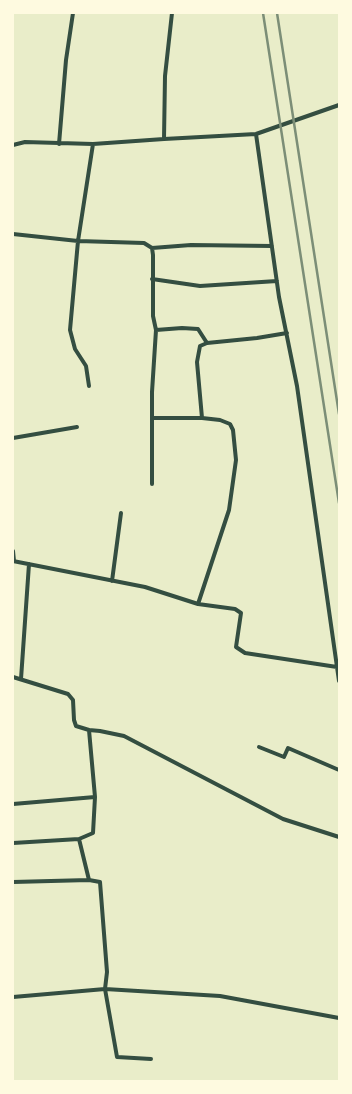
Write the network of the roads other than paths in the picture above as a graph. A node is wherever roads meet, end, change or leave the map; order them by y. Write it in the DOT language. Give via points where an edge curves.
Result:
graph roads {
  1 [pos="73,13"];
  2 [pos="172,13"];
  3 [pos="339,105"];
  4 [pos="256,134"];
  5 [pos="164,138"];
  6 [pos="59,144"];
  7 [pos="94,144"];
  8 [pos="13,145"];
  9 [pos="13,234"];
  10 [pos="78,241"];
  11 [pos="272,246"];
  12 [pos="152,248"];
  13 [pos="152,279"];
  14 [pos="277,281"];
  15 [pos="156,330"];
  16 [pos="287,333"];
  17 [pos="207,343"];
  18 [pos="89,386"];
  19 [pos="152,418"];
  20 [pos="202,418"];
  21 [pos="77,427"];
  22 [pos="13,438"];
  23 [pos="152,484"];
  24 [pos="121,513"];
  25 [pos="13,551"];
  26 [pos="14,561"];
  27 [pos="29,564"];
  28 [pos="112,581"];
  29 [pos="198,604"];
  30 [pos="337,667"];
  31 [pos="13,677"];
  32 [pos="21,680"];
  33 [pos="339,680"];
  34 [pos="89,730"];
  35 [pos="259,747"];
  36 [pos="339,770"];
  37 [pos="95,797"];
  38 [pos="13,804"];
  39 [pos="339,837"];
  40 [pos="78,839"];
  41 [pos="13,843"];
  42 [pos="89,880"];
  43 [pos="13,882"];
  44 [pos="105,989"];
  45 [pos="13,997"];
  46 [pos="339,1018"];
  47 [pos="151,1059"];
  1 -- 6 [label="street"];
  2 -- 5 [label="street" via="164,76"];
  3 -- 4 [label="street"];
  4 -- 5 [label="street"];
  4 -- 11 [label="street"];
  5 -- 7 [label="street"];
  6 -- 7 [label="street"];
  6 -- 8 [label="street" via="26,142"];
  7 -- 10 [label="street"];
  9 -- 10 [label="street"];
  10 -- 12 [label="street" via="144,243"];
  10 -- 18 [label="street" via="70,330 75,349 86,366"];
  11 -- 12 [label="street"];
  11 -- 14 [label="street"];
  12 -- 13 [label="street"];
  13 -- 14 [label="street" via="200,286"];
  13 -- 15 [label="street"];
  14 -- 16 [label="street"];
  15 -- 17 [label="street" via="198,329"];
  15 -- 19 [label="street"];
  16 -- 17 [label="street"];
  16 -- 30 [label="street" via="297,386"];
  17 -- 20 [label="street" via="200,346 197,362"];
  19 -- 20 [label="street"];
  19 -- 23 [label="street"];
  20 -- 29 [label="street" via="230,424 236,460 229,510"];
  21 -- 22 [label="street"];
  24 -- 28 [label="street"];
  25 -- 26 [label="street"];
  26 -- 27 [label="street"];
  27 -- 28 [label="street"];
  27 -- 32 [label="street"];
  28 -- 29 [label="street" via="145,587"];
  29 -- 30 [label="street" via="235,609 241,613 236,647 245,653"];
  30 -- 33 [label="street"];
  31 -- 32 [label="street"];
  32 -- 34 [label="street" via="68,694 73,700 76,726"];
  34 -- 37 [label="street"];
  34 -- 39 [label="street" via="124,736 283,819"];
  35 -- 36 [label="street" via="284,757 288,748"];
  37 -- 38 [label="street"];
  37 -- 40 [label="street" via="93,833"];
  40 -- 41 [label="street"];
  40 -- 42 [label="street"];
  42 -- 43 [label="street"];
  42 -- 44 [label="street" via="100,882 107,972"];
  44 -- 45 [label="street"];
  44 -- 46 [label="street" via="220,996"];
  44 -- 47 [label="street" via="117,1057"];
}
